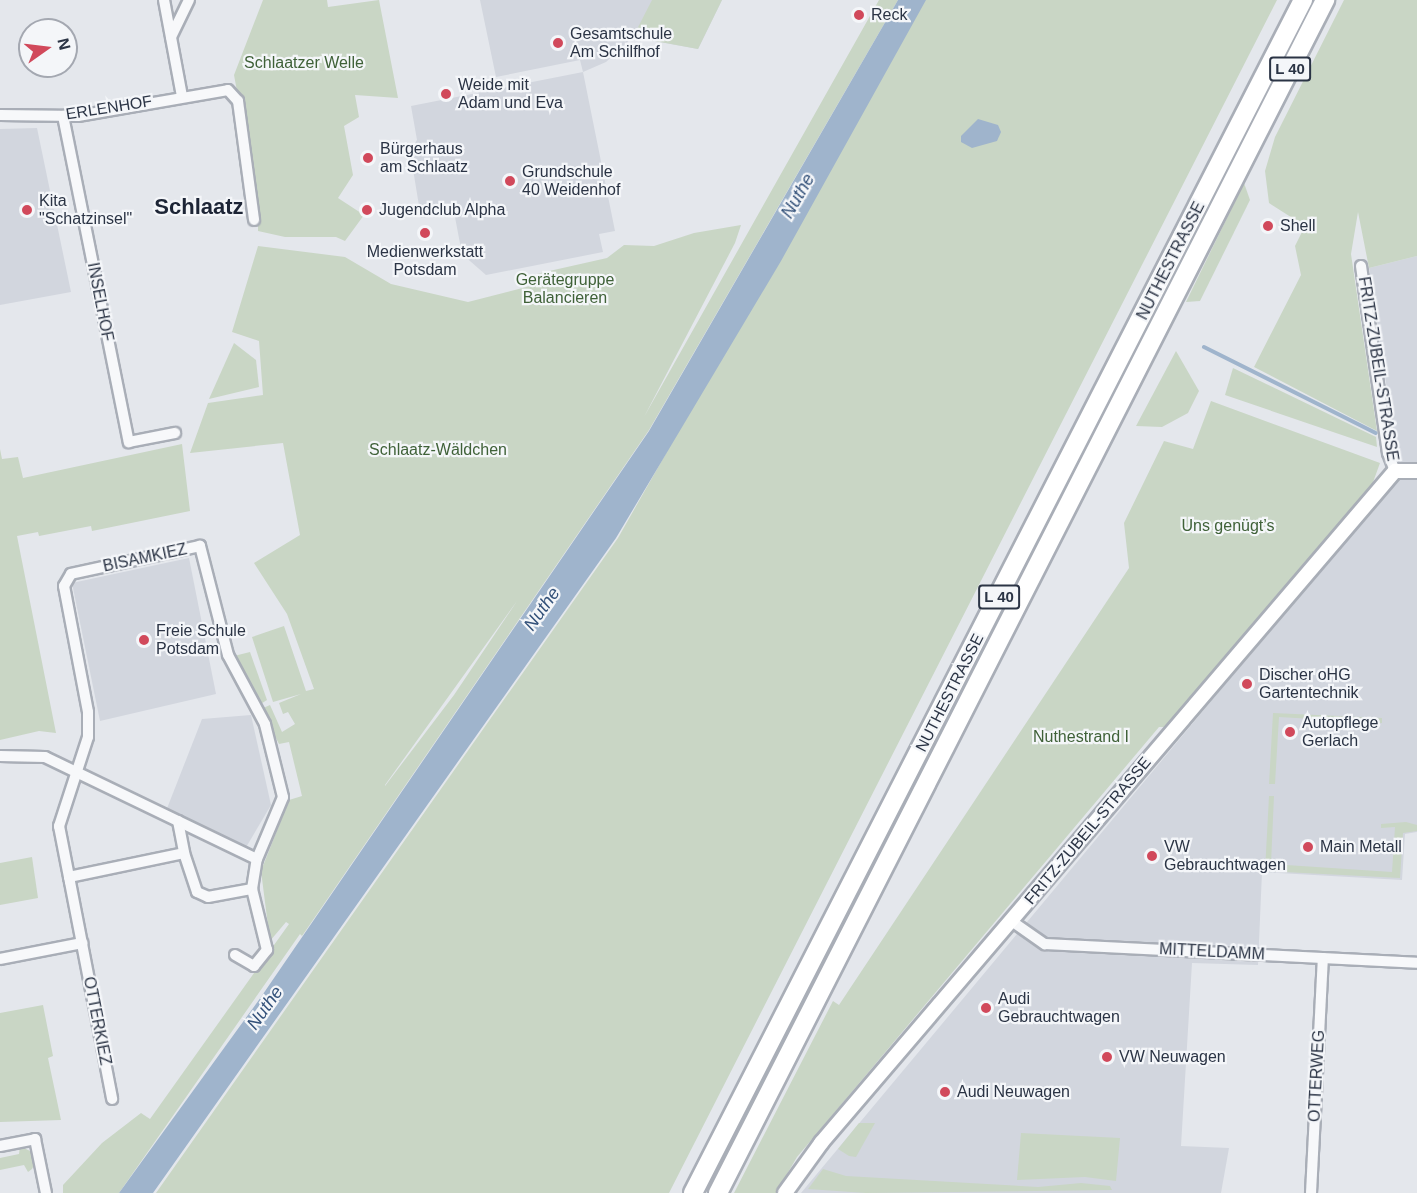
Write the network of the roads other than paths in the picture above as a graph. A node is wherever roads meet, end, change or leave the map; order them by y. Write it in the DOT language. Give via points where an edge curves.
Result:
graph roads {
  1 [pos="164,0"];
  2 [pos="189,0"];
  3 [pos="1303,0"];
  4 [pos="1325,0"];
  5 [pos="171,38"];
  6 [pos="182,96"];
  7 [pos="0,115"];
  8 [pos="63,117"];
  9 [pos="254,220"];
  10 [pos="1361,266"];
  11 [pos="175,433"];
  12 [pos="1395,471"];
  13 [pos="1417,471"];
  14 [pos="0,756"];
  15 [pos="76,772"];
  16 [pos="178,821"];
  17 [pos="184,853"];
  18 [pos="257,858"];
  19 [pos="69,876"];
  20 [pos="252,889"];
  21 [pos="1013,921"];
  22 [pos="82,943"];
  23 [pos="234,955"];
  24 [pos="1323,958"];
  25 [pos="0,959"];
  26 [pos="1417,963"];
  27 [pos="112,1099"];
  28 [pos="0,1146"];
  29 [pos="46,1193"];
  30 [pos="693,1193"];
  31 [pos="718,1193"];
  32 [pos="785,1193"];
  33 [pos="1311,1193"];
  1 -- 5 [label="street"];
  2 -- 5 [label="street"];
  3 -- 30 [label="highway, NUTHESTRASSE / L 40"];
  4 -- 31 [label="highway, NUTHESTRASSE / L 40"];
  5 -- 6 [label="street"];
  6 -- 8 [label="street, ERLENHOF"];
  6 -- 9 [label="street, ERLENHOF" via="222,90 235,94"];
  7 -- 8 [label="street, ERLENHOF"];
  8 -- 11 [label="street, INSELHOF" via="129,442"];
  10 -- 12 [label="street, FRITZ-ZUBEIL-STRASSE" via="1388,453"];
  12 -- 13 [label="street, FRITZ-ZUBEIL-STRASSE"];
  12 -- 21 [label="street, FRITZ-ZUBEIL-STRASSE"];
  14 -- 15 [label="street" via="32,754"];
  15 -- 16 [label="street"];
  15 -- 18 [label="street, BISAMKIEZ" via="88,737 88,712 65,579 71,574 200,546 228,655 265,724 283,797"];
  15 -- 19 [label="street, OTTERKIEZ" via="59,826"];
  16 -- 17 [label="street"];
  16 -- 18 [label="street"];
  17 -- 19 [label="street"];
  17 -- 20 [label="street" via="197,892 208,897"];
  18 -- 20 [label="street, BISAMKIEZ"];
  19 -- 22 [label="street, OTTERKIEZ"];
  20 -- 23 [label="street, BISAMKIEZ" via="267,950 254,966"];
  21 -- 24 [label="street, MITTELDAMM" via="1045,944"];
  21 -- 32 [label="street, FRITZ-ZUBEIL-STRASSE" via="821,1143"];
  22 -- 25 [label="street"];
  22 -- 27 [label="street, OTTERKIEZ"];
  24 -- 26 [label="street, MITTELDAMM"];
  24 -- 33 [label="street, OTTERWEG"];
  28 -- 29 [label="street" via="34,1139"];
}
